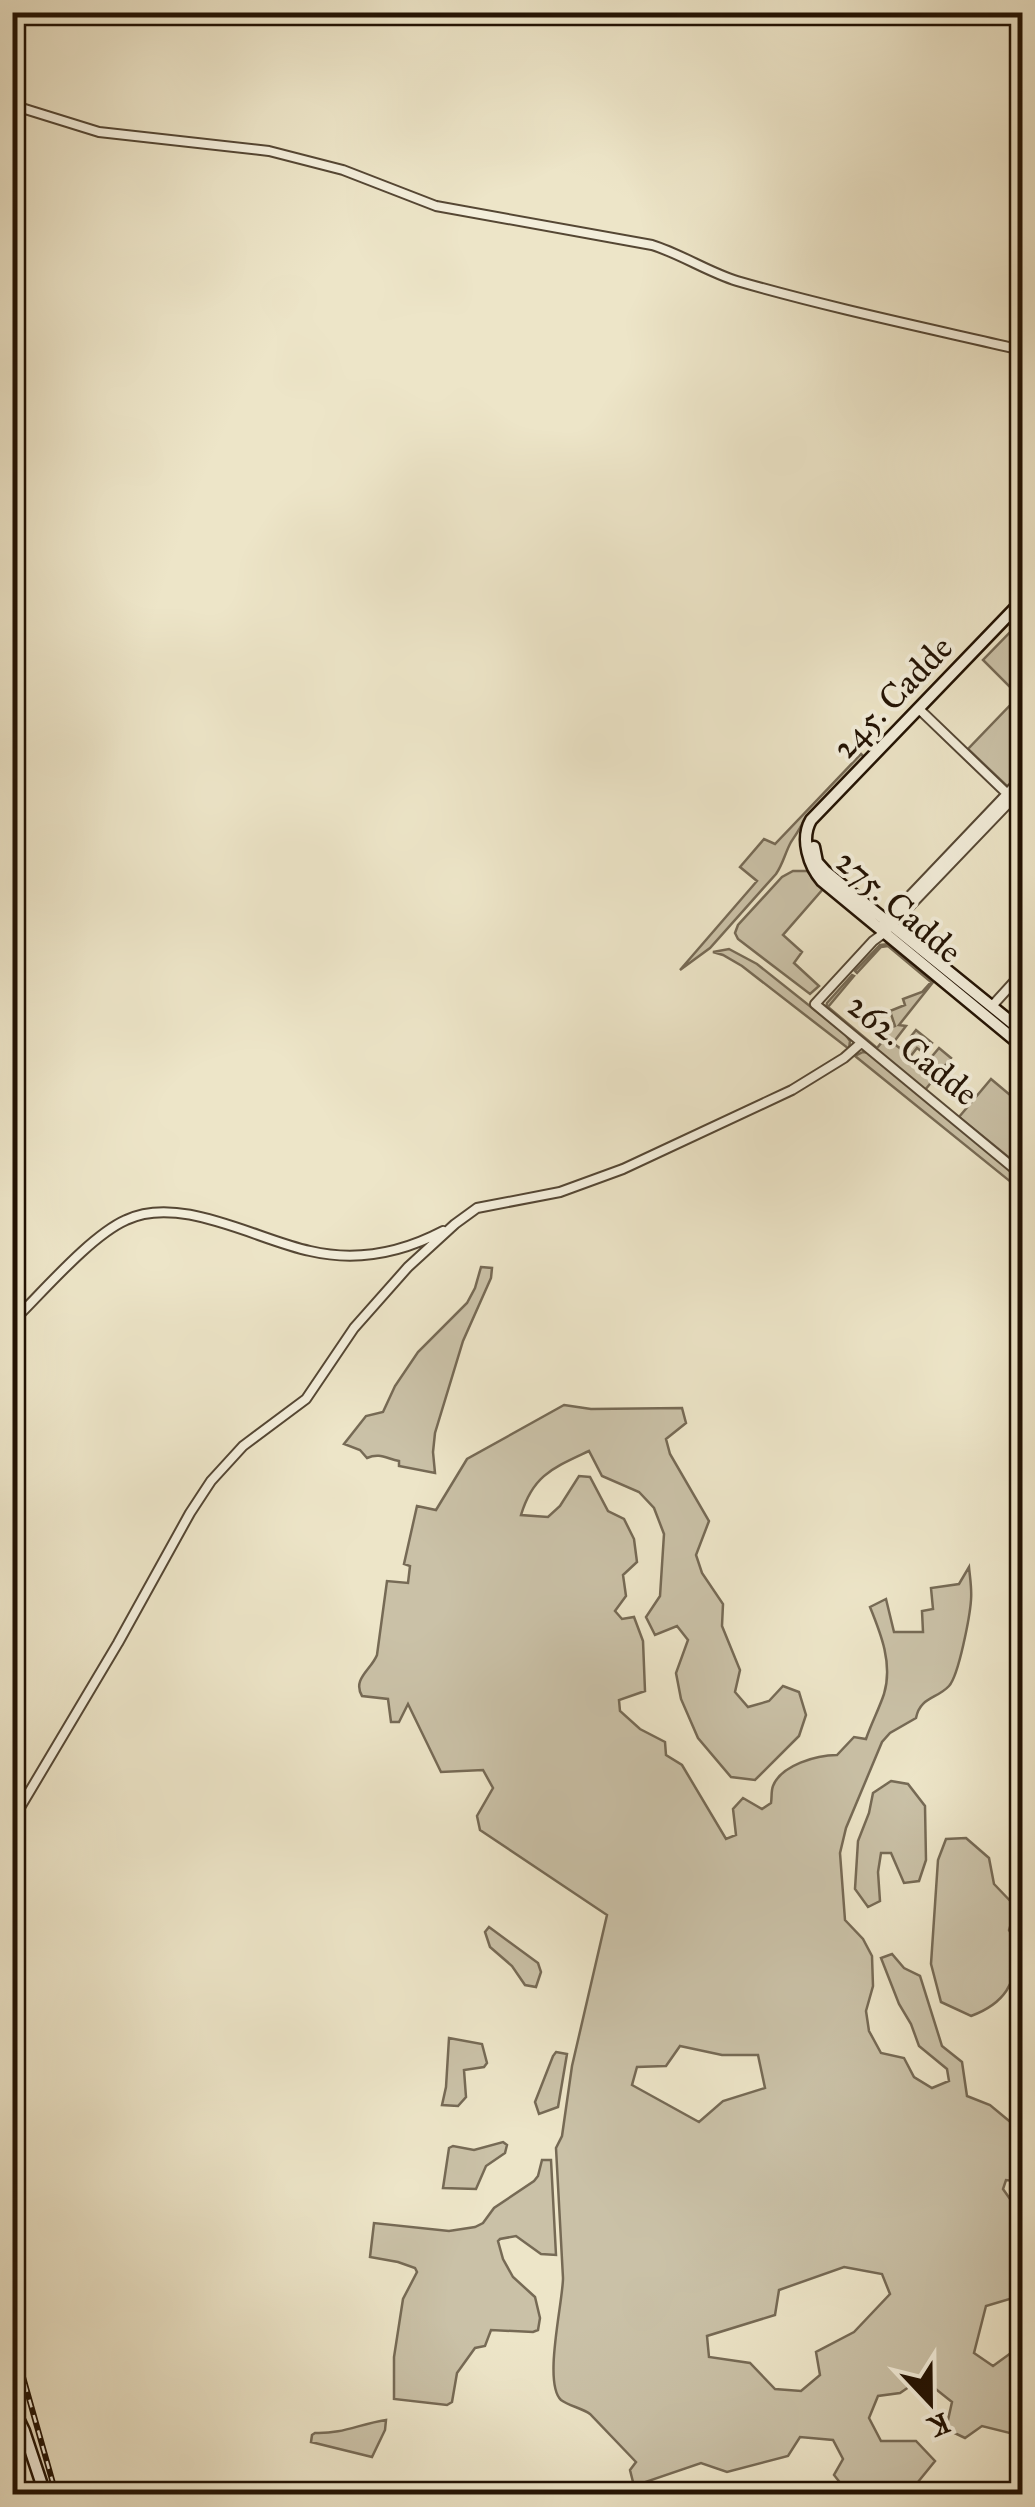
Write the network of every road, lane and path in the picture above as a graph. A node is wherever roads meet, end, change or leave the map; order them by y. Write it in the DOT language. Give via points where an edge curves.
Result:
graph roads {
  1 [pos="12,105"];
  2 [pos="1022,350"];
  3 [pos="1020,610"];
  4 [pos="922,711"];
  5 [pos="1022,778"];
  6 [pos="1022,789"];
  7 [pos="1010,796"];
  8 [pos="1022,808"];
  9 [pos="809,833"];
  10 [pos="885,927"];
  11 [pos="1022,972"];
  12 [pos="992,1006"];
  13 [pos="1022,1040"];
  14 [pos="862,1043"];
  15 [pos="1022,1175"];
  16 [pos="456,1224"];
  17 [pos="12,1322"];
  18 [pos="12,1820"];
  19 [pos="12,2406"];
  20 [pos="45,2494"];
  1 -- 2 [label="street" via="100,132 302,158 436,206 632,240 752,285"];
  3 -- 4 [label="street, 245. Cadde"];
  4 -- 7 [label="street"];
  4 -- 9 [label="street, 245. Cadde" via="809,822"];
  5 -- 7 [label="street"];
  6 -- 7 [label="street"];
  7 -- 8 [label="street"];
  7 -- 10 [label="street"];
  9 -- 10 [label="street, 275. Cadde" via="815,866"];
  10 -- 12 [label="street, 275. Cadde"];
  10 -- 13 [label="street, 275. Cadde"];
  10 -- 14 [label="street, 262. Cadde" via="815,1004"];
  11 -- 12 [label="street"];
  12 -- 13 [label="street, 275. Cadde"];
  14 -- 15 [label="street, 262. Cadde"];
  14 -- 16 [label="street" via="792,1090 647,1158 560,1192 480,1207"];
  16 -- 17 [label="street" via="393,1252 349,1256 306,1251 214,1220 144,1214 94,1242"];
  16 -- 18 [label="street" via="370,1308 306,1400 243,1446 211,1481"];
  19 -- 20 [label="street"];
}
